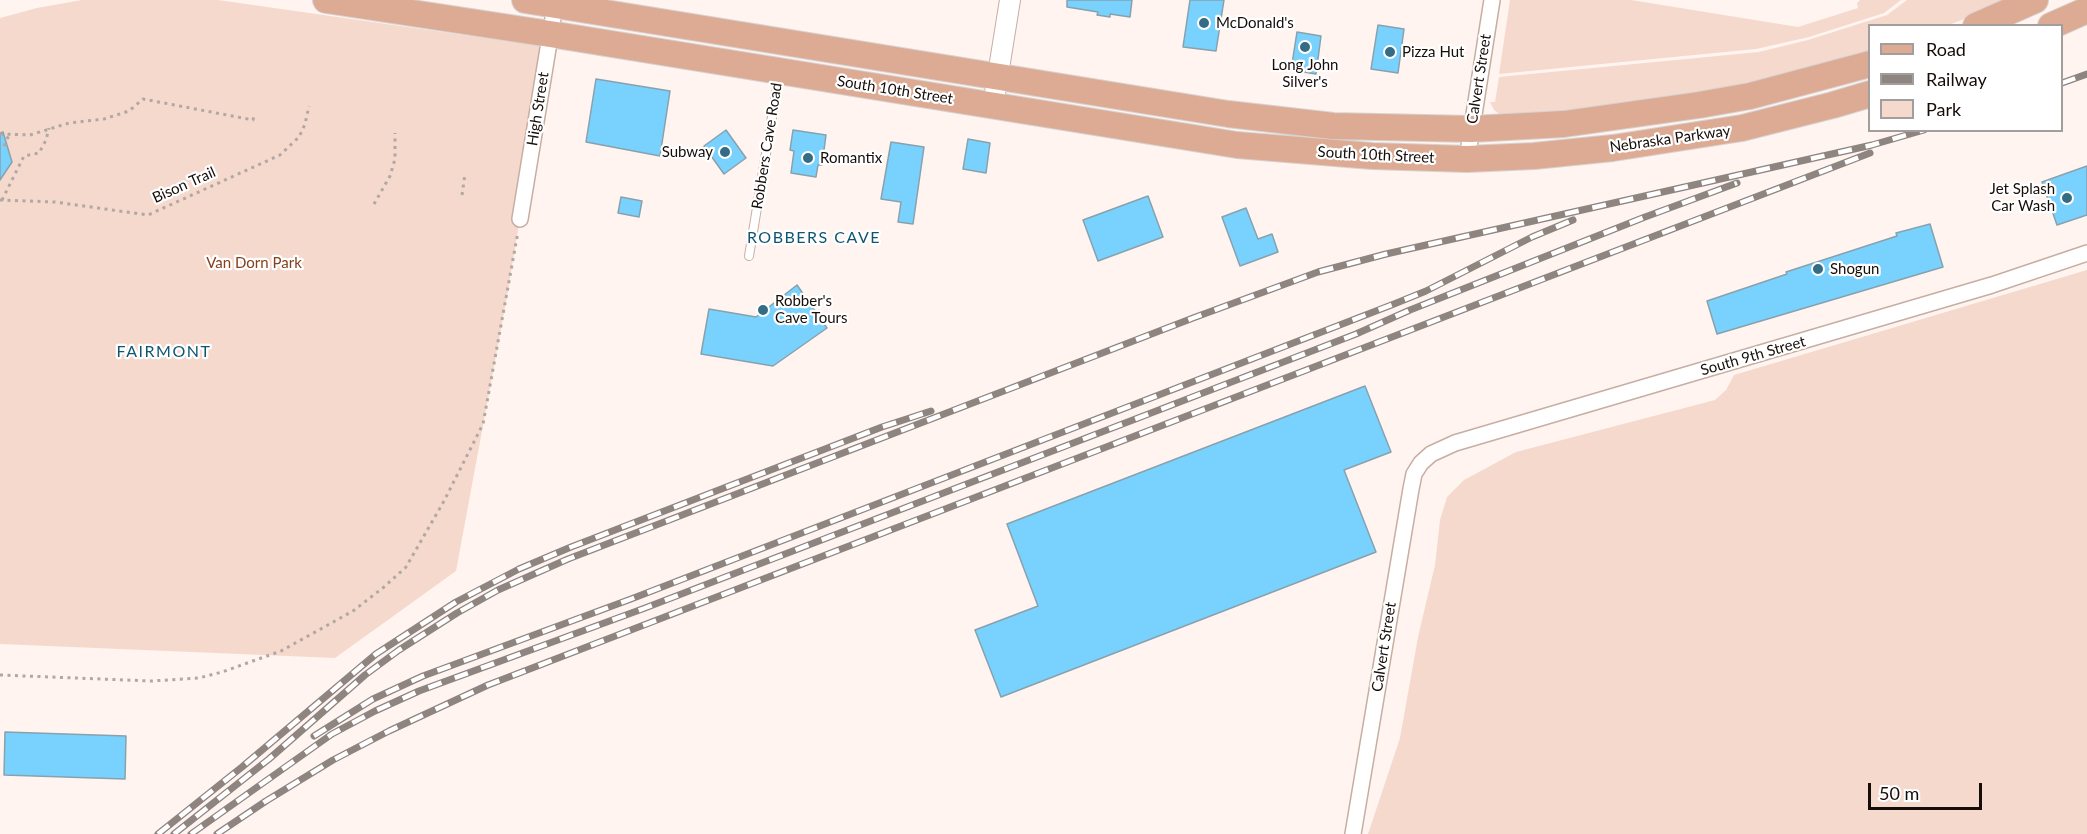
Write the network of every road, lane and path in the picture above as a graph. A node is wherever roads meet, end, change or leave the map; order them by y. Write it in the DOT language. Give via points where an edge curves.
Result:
graph roads {
  1 [pos="326,0"];
  2 [pos="525,0"];
  3 [pos="1010,0"];
  4 [pos="1492,0"];
  5 [pos="2035,0"];
  6 [pos="555,2"];
  7 [pos="2087,10"];
  8 [pos="1981,24"];
  9 [pos="2056,24"];
  10 [pos="550,34"];
  11 [pos="1868,64"];
  12 [pos="780,70"];
  13 [pos="997,77"];
  14 [pos="1868,94"];
  15 [pos="309,106"];
  16 [pos="993,106"];
  17 [pos="254,116"];
  18 [pos="49,128"];
  19 [pos="1472,129"];
  20 [pos="394,133"];
  21 [pos="0,134"];
  22 [pos="9,135"];
  23 [pos="4,147"];
  24 [pos="1467,159"];
  25 [pos="465,174"];
  26 [pos="462,195"];
  27 [pos="1,200"];
  28 [pos="374,204"];
  29 [pos="520,219"];
  30 [pos="2087,253"];
  31 [pos="749,256"];
  32 [pos="1421,463"];
  33 [pos="0,675"];
  34 [pos="1353,834"];
  1 -- 10 [label="main road, South 10th Street"];
  2 -- 6 [label="main road, South 10th Street"];
  3 -- 13 [label="street"];
  4 -- 19 [label="street, Calvert Street"];
  5 -- 8 [label="main road"];
  6 -- 10 [label="street, High Street"];
  6 -- 13 [label="main road, South 10th Street"];
  7 -- 9 [label="main road"];
  10 -- 12 [label="main road, South 10th Street"];
  10 -- 29 [label="street, High Street"];
  11 -- 19 [label="main road, Nebraska Parkway" via="1791,86 1699,105 1564,124"];
  12 -- 16 [label="main road, South 10th Street"];
  12 -- 31 [label="lane, Robbers Cave Road"];
  13 -- 16 [label="street"];
  13 -- 19 [label="main road, South 10th Street" via="1295,122 1370,128"];
  14 -- 24 [label="main road, Nebraska Parkway" via="1777,120 1677,140 1534,156"];
  15 -- 27 [label="path, Bison Trail" via="299,137 280,155 148,215 55,202"];
  16 -- 24 [label="main road, South 10th Street" via="1237,146"];
  17 -- 18 [label="path" via="253,120 143,99 129,111 104,119"];
  18 -- 22 [label="path" via="30,135"];
  18 -- 27 [label="path" via="39,153 24,156"];
  19 -- 24 [label="street, Calvert Street"];
  20 -- 28 [label="path" via="395,159"];
  21 -- 22 [label="path"];
  22 -- 23 [label="path"];
  25 -- 26 [label="path"];
  29 -- 33 [label="path" via="483,424 424,538 406,567 384,587 353,611 281,651 199,678 151,681"];
  30 -- 32 [label="street, South 9th Street" via="1992,285 1455,443"];
  32 -- 34 [label="street, Calvert Street" via="1410,489"];
}
